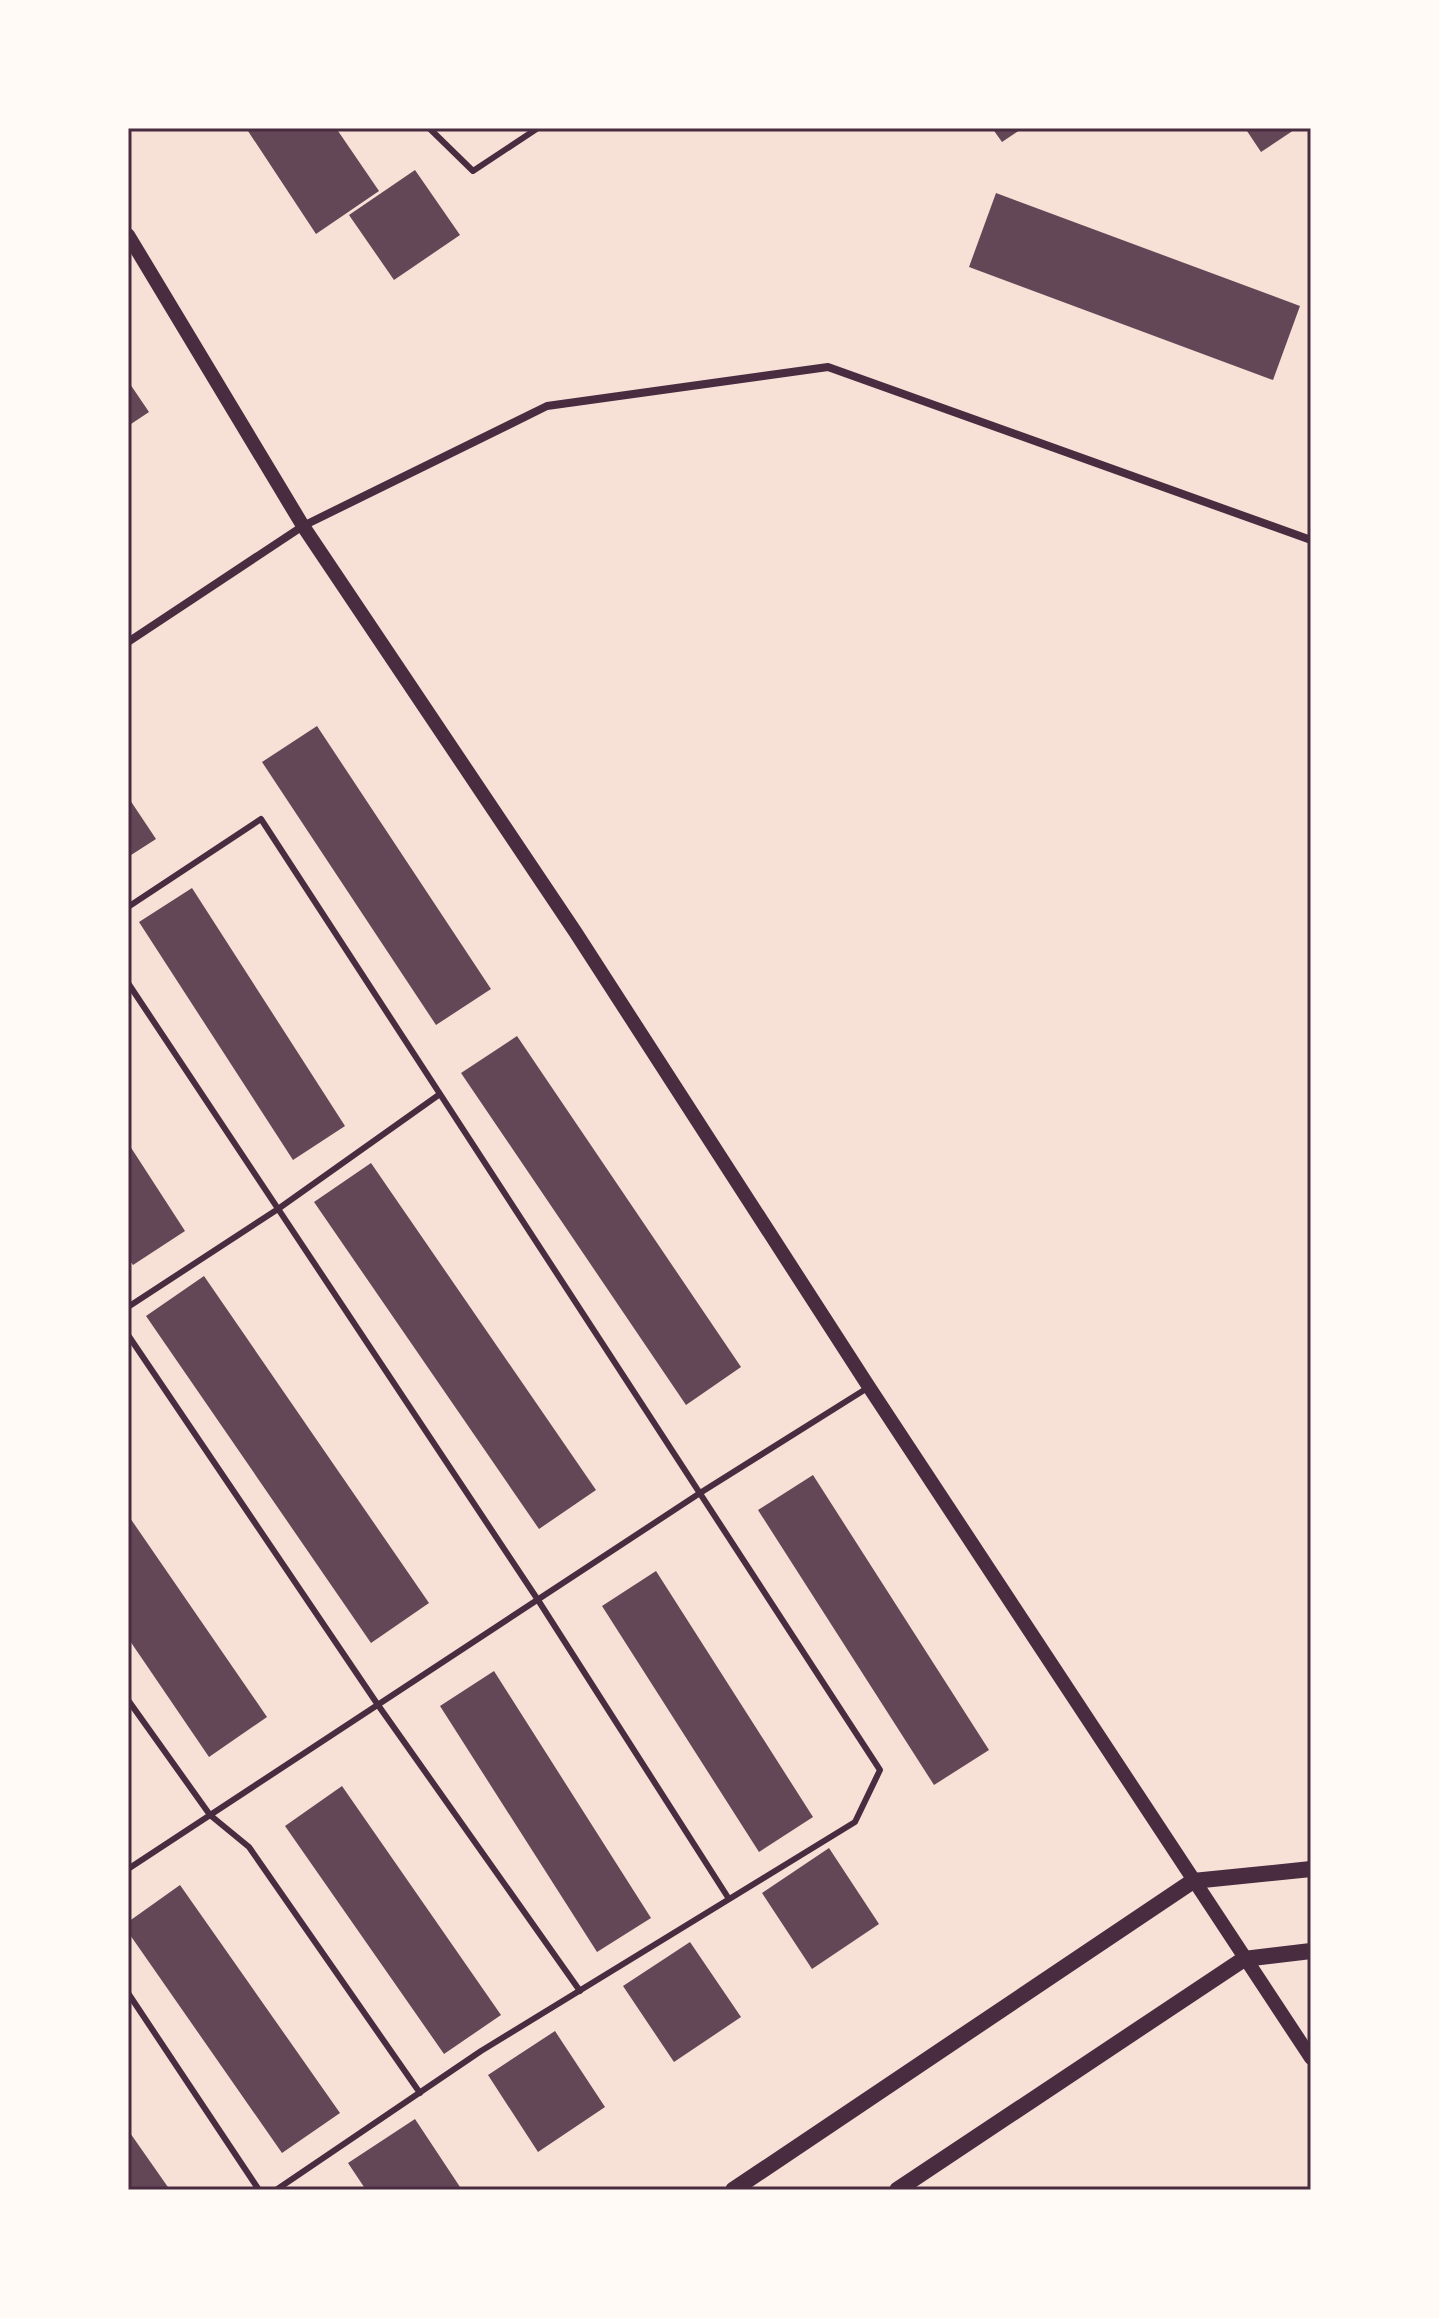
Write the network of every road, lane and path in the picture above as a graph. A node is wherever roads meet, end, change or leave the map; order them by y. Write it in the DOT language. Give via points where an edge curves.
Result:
graph roads {
  1 [pos="429,128"];
  2 [pos="538,128"];
  3 [pos="128,235"];
  4 [pos="303,526"];
  5 [pos="1311,540"];
  6 [pos="128,642"];
  7 [pos="128,907"];
  8 [pos="128,983"];
  9 [pos="440,1094"];
  10 [pos="278,1209"];
  11 [pos="128,1307"];
  12 [pos="128,1335"];
  13 [pos="869,1387"];
  14 [pos="700,1493"];
  15 [pos="538,1600"];
  16 [pos="128,1700"];
  17 [pos="378,1705"];
  18 [pos="210,1815"];
  19 [pos="128,1869"];
  20 [pos="1311,1869"];
  21 [pos="1193,1881"];
  22 [pos="729,1899"];
  23 [pos="1311,1951"];
  24 [pos="1244,1959"];
  25 [pos="580,1991"];
  26 [pos="128,1993"];
  27 [pos="1311,2058"];
  28 [pos="420,2093"];
  29 [pos="259,2190"];
  30 [pos="276,2190"];
  31 [pos="733,2190"];
  32 [pos="897,2190"];
  1 -- 2 [label="lane" via="473,171"];
  3 -- 4 [label="street"];
  4 -- 5 [label="street" via="547,406 828,367"];
  4 -- 6 [label="street"];
  4 -- 13 [label="street" via="576,933"];
  7 -- 9 [label="lane" via="261,819"];
  8 -- 10 [label="lane"];
  9 -- 10 [label="lane"];
  9 -- 14 [label="lane"];
  10 -- 11 [label="lane"];
  10 -- 15 [label="lane"];
  12 -- 17 [label="lane"];
  13 -- 14 [label="lane"];
  13 -- 21 [label="street"];
  14 -- 15 [label="lane"];
  14 -- 22 [label="lane" via="880,1770 855,1822"];
  15 -- 17 [label="lane"];
  15 -- 22 [label="lane"];
  16 -- 18 [label="lane"];
  17 -- 18 [label="lane"];
  17 -- 25 [label="lane"];
  18 -- 19 [label="lane"];
  18 -- 28 [label="lane" via="249,1847"];
  20 -- 21 [label="main road"];
  21 -- 24 [label="street"];
  21 -- 31 [label="main road"];
  22 -- 25 [label="lane"];
  23 -- 24 [label="main road"];
  24 -- 27 [label="street"];
  24 -- 32 [label="main road"];
  25 -- 28 [label="lane"];
  26 -- 29 [label="lane"];
  28 -- 30 [label="lane"];
}
